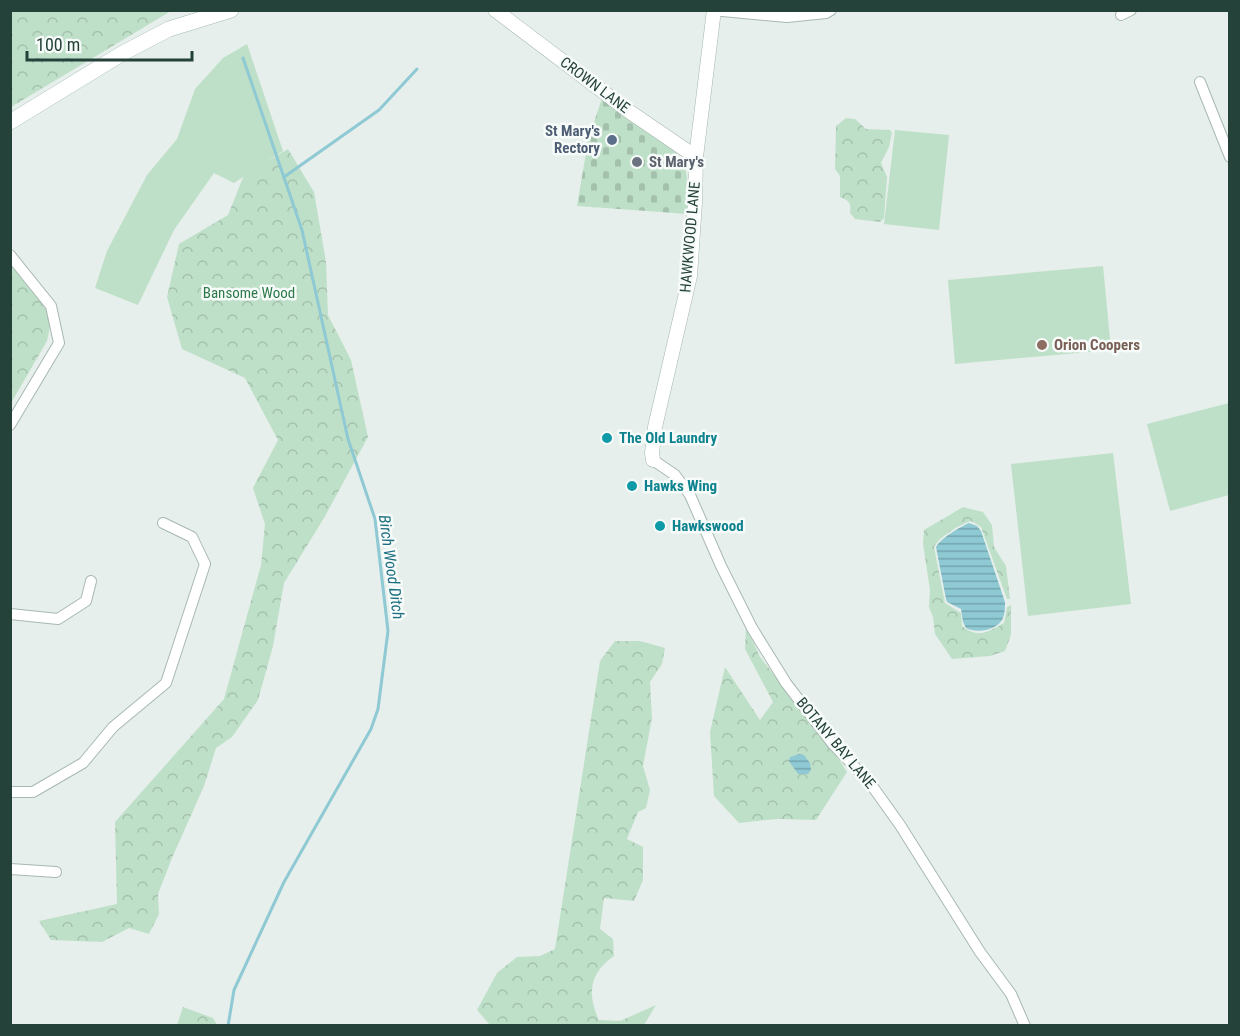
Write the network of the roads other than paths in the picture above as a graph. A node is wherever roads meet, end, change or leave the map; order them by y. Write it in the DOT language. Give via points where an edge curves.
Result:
graph roads {
  1 [pos="231,10"];
  2 [pos="495,10"];
  3 [pos="831,10"];
  4 [pos="713,11"];
  5 [pos="1200,82"];
  6 [pos="10,122"];
  7 [pos="696,157"];
  8 [pos="1230,157"];
  9 [pos="10,255"];
  10 [pos="10,425"];
  11 [pos="653,460"];
  12 [pos="163,523"];
  13 [pos="91,581"];
  14 [pos="10,614"];
  15 [pos="10,792"];
  16 [pos="10,869"];
  17 [pos="56,872"];
  18 [pos="1025,1026"];
  1 -- 6 [label="main road" via="169,29"];
  2 -- 7 [label="street, CROWN LANE"];
  3 -- 4 [label="street" via="788,16"];
  4 -- 7 [label="street, HAWKWOOD LANE"];
  5 -- 8 [label="street"];
  7 -- 11 [label="street, HAWKWOOD LANE" via="690,276 655,427"];
  9 -- 10 [label="street" via="51,306 59,343"];
  11 -- 18 [label="street, BOTANY BAY LANE" via="675,475 690,495 752,628 786,683 900,825 1011,994"];
  12 -- 15 [label="street" via="192,537 205,564 166,683 113,727 83,762 33,792"];
  13 -- 14 [label="street" via="86,601 58,620"];
  16 -- 17 [label="street"];
}
